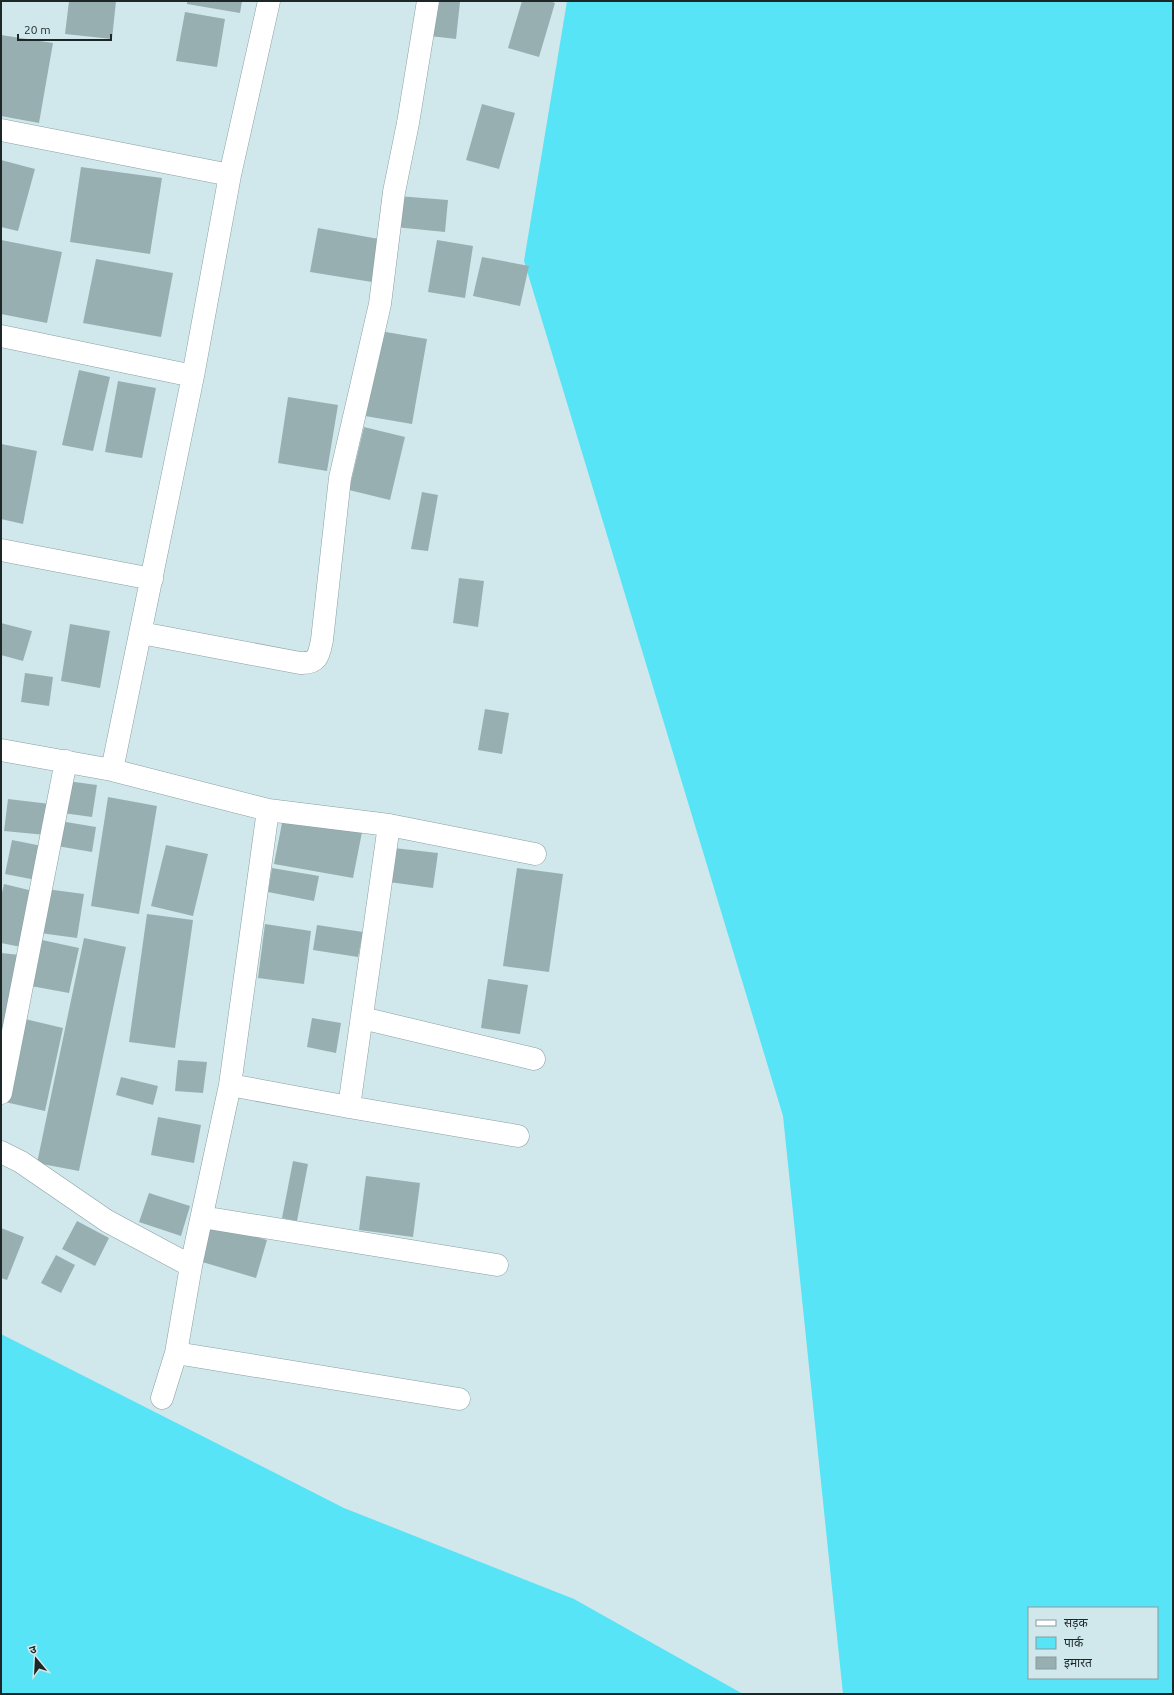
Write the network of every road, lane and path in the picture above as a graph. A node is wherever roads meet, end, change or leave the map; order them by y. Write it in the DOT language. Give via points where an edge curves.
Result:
graph roads {
  1 [pos="269,1"];
  2 [pos="428,1"];
  3 [pos="1,130"];
  4 [pos="230,175"];
  5 [pos="1,336"];
  6 [pos="193,376"];
  7 [pos="1,550"];
  8 [pos="152,579"];
  9 [pos="141,633"];
  10 [pos="1,750"];
  11 [pos="66,761"];
  12 [pos="112,770"];
  13 [pos="268,810"];
  14 [pos="389,825"];
  15 [pos="535,854"];
  16 [pos="362,1018"];
  17 [pos="534,1059"];
  18 [pos="230,1085"];
  19 [pos="1,1093"];
  20 [pos="349,1107"];
  21 [pos="518,1136"];
  22 [pos="1,1152"];
  23 [pos="202,1217"];
  24 [pos="497,1265"];
  25 [pos="191,1266"];
  26 [pos="176,1353"];
  27 [pos="162,1398"];
  28 [pos="459,1399"];
  1 -- 4 [label="street"];
  2 -- 9 [label="street" via="394,192 380,304 340,478 319,654 309,664 300,663"];
  3 -- 4 [label="street"];
  4 -- 6 [label="street"];
  5 -- 6 [label="street"];
  6 -- 8 [label="street"];
  7 -- 8 [label="street"];
  8 -- 9 [label="street"];
  9 -- 12 [label="street"];
  10 -- 11 [label="street"];
  11 -- 12 [label="street"];
  11 -- 19 [label="street"];
  12 -- 13 [label="street"];
  13 -- 14 [label="street"];
  13 -- 18 [label="street"];
  14 -- 15 [label="street"];
  14 -- 16 [label="street"];
  16 -- 17 [label="street"];
  16 -- 20 [label="street"];
  18 -- 20 [label="street"];
  18 -- 23 [label="street"];
  20 -- 21 [label="street"];
  22 -- 25 [label="street" via="21,1162 107,1221"];
  23 -- 24 [label="street"];
  23 -- 25 [label="street"];
  25 -- 26 [label="street"];
  26 -- 27 [label="street"];
  26 -- 28 [label="street"];
}
